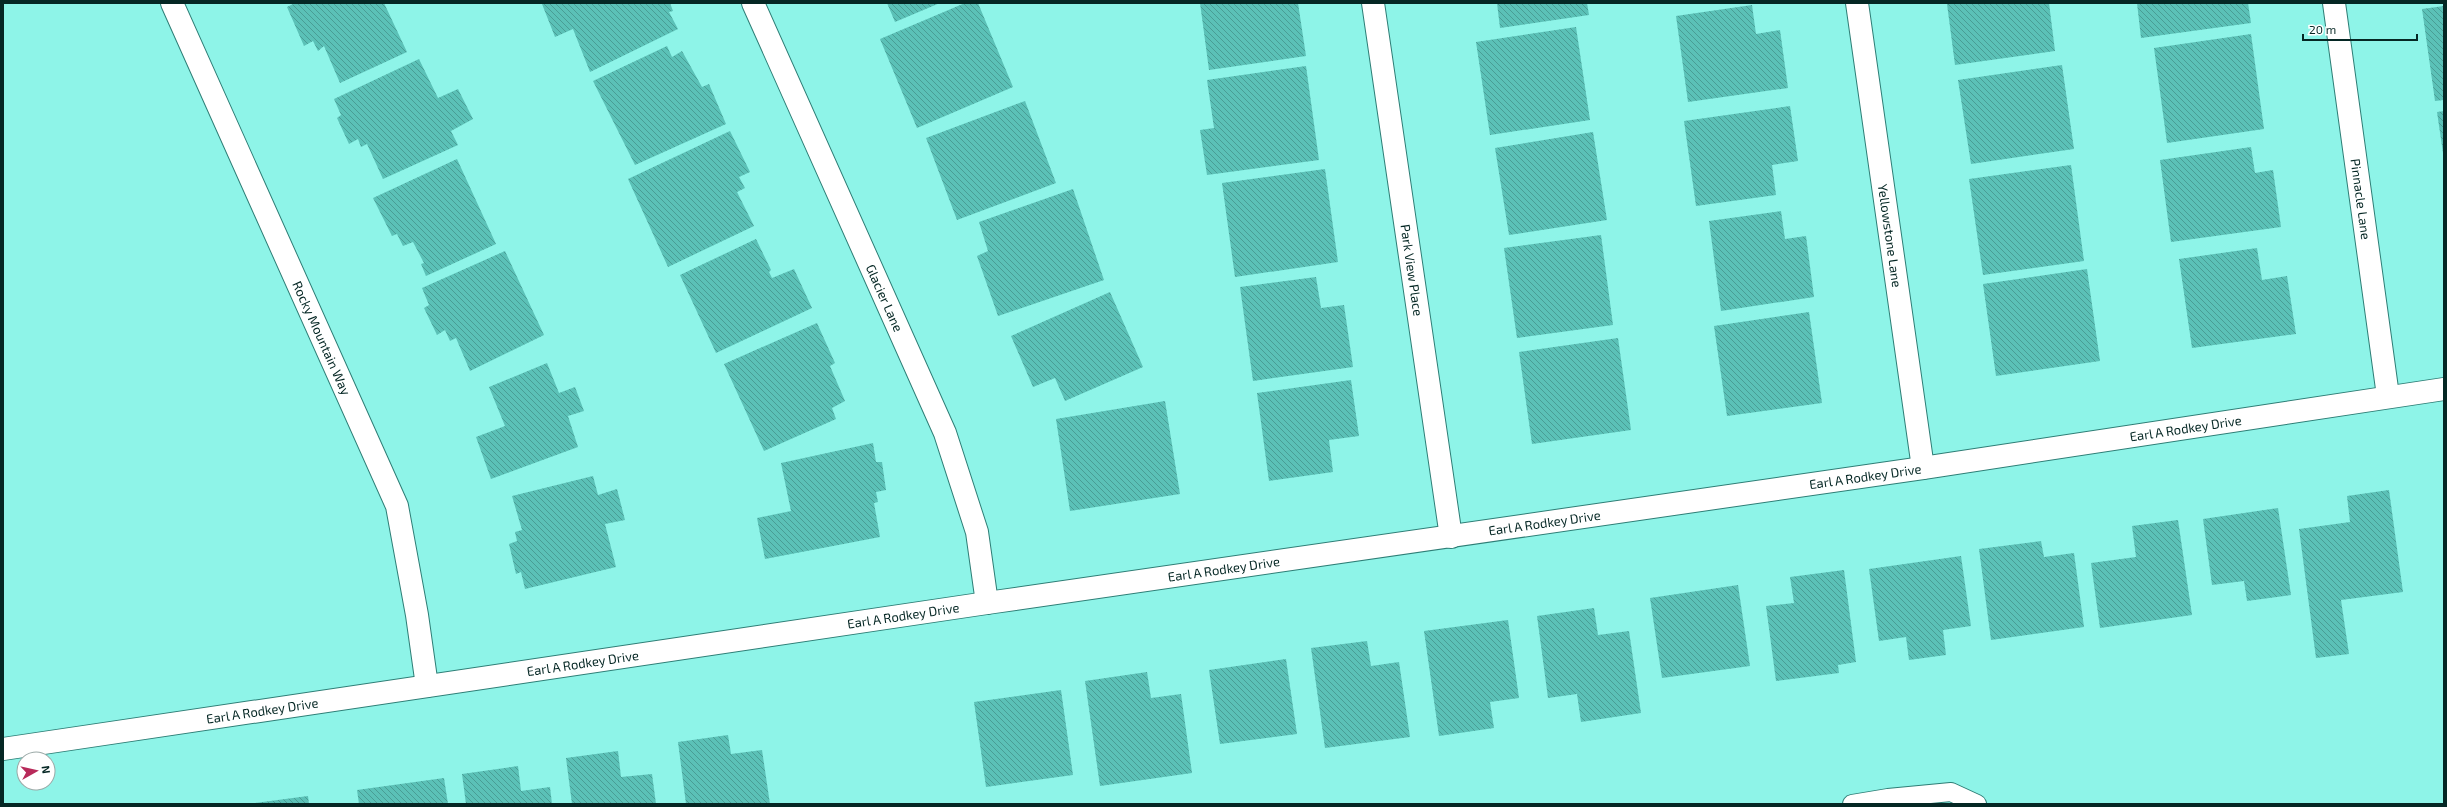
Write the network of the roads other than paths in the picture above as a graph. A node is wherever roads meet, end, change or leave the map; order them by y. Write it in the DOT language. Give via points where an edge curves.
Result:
graph roads {
  1 [pos="172,3"];
  2 [pos="753,3"];
  3 [pos="1373,3"];
  4 [pos="1857,3"];
  5 [pos="2334,3"];
  6 [pos="2444,389"];
  7 [pos="2388,396"];
  8 [pos="1923,468"];
  9 [pos="1451,537"];
  10 [pos="987,603"];
  11 [pos="427,686"];
  12 [pos="3,749"];
  13 [pos="1852,804"];
  14 [pos="1977,804"];
  1 -- 11 [label="street, Rocky Mountain Way" via="397,506"];
  2 -- 10 [label="street, Glacier Lane" via="945,433 977,532"];
  3 -- 9 [label="street, Park View Place"];
  4 -- 8 [label="street, Yellowstone Lane"];
  5 -- 7 [label="street, Pinnacle Lane"];
  6 -- 7 [label="street, Earl A Rodkey Drive"];
  7 -- 8 [label="street, Earl A Rodkey Drive"];
  8 -- 9 [label="street, Earl A Rodkey Drive"];
  9 -- 10 [label="street, Earl A Rodkey Drive"];
  10 -- 11 [label="street, Earl A Rodkey Drive"];
  11 -- 12 [label="street, Earl A Rodkey Drive"];
  13 -- 14 [label="lane" via="1951,792"];
}
